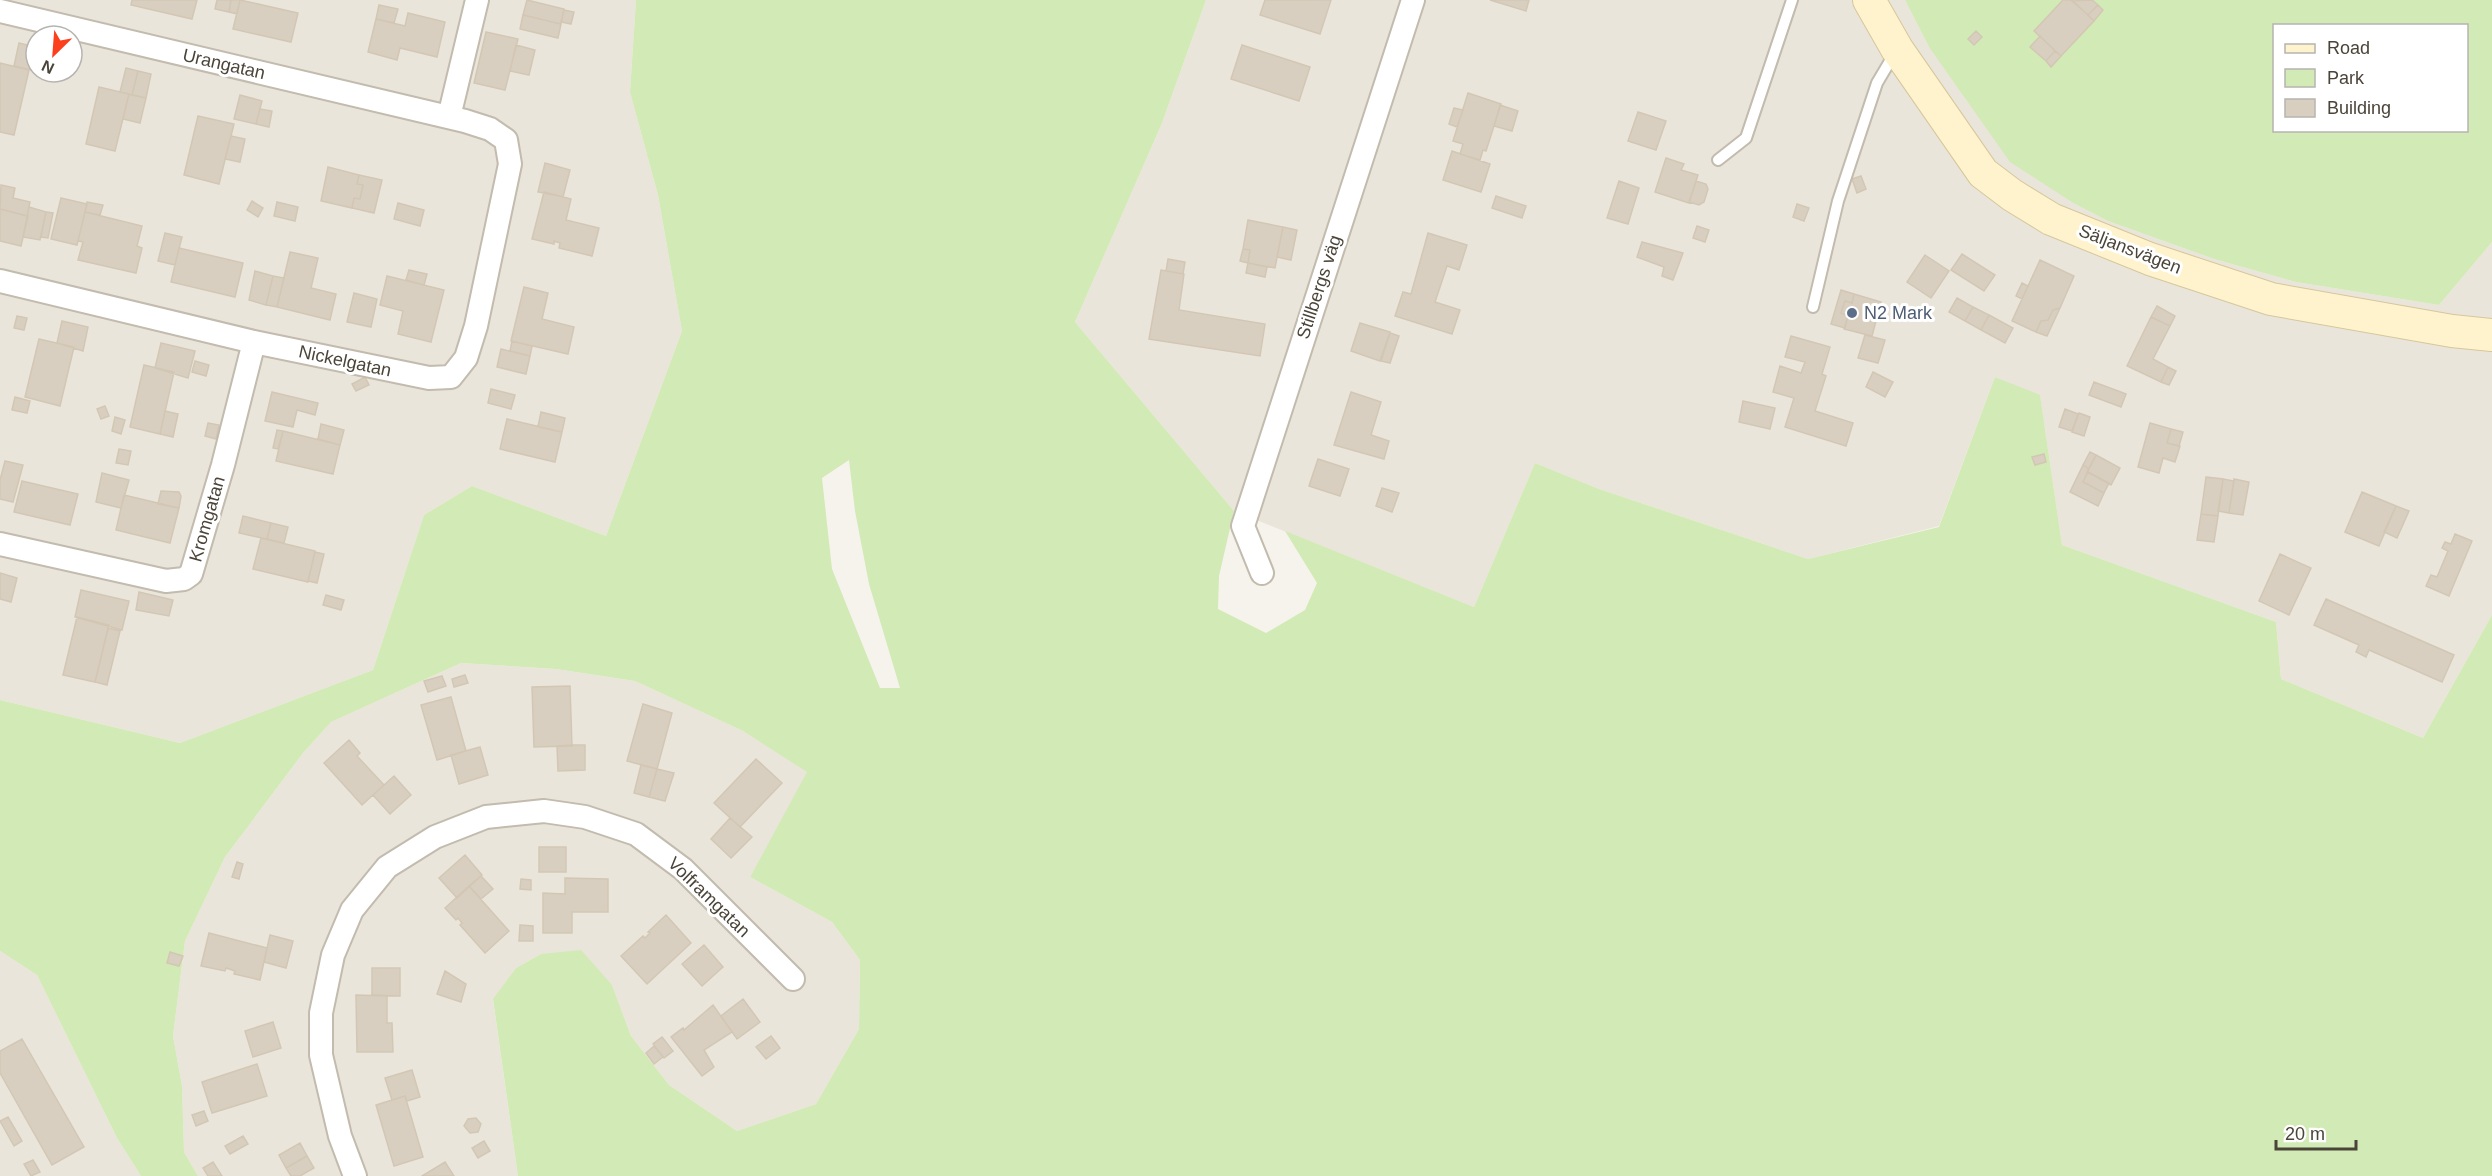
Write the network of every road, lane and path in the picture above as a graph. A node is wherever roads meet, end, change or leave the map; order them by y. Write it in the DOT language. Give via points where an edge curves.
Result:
graph roads {
  1 [pos="477,0"];
  2 [pos="1413,0"];
  3 [pos="1792,0"];
  4 [pos="1869,0"];
  5 [pos="0,11"];
  6 [pos="1897,48"];
  7 [pos="449,117"];
  8 [pos="506,141"];
  9 [pos="1718,160"];
  10 [pos="0,281"];
  11 [pos="1813,307"];
  12 [pos="2492,335"];
  13 [pos="254,342"];
  14 [pos="0,544"];
  15 [pos="1262,573"];
  16 [pos="793,979"];
  17 [pos="355,1176"];
  1 -- 7 [label="street"];
  2 -- 15 [label="street, Stillbergs väg" via="1243,526"];
  3 -- 9 [label="lane" via="1746,138"];
  4 -- 6 [label="street, Säljansvägen"];
  5 -- 7 [label="street, Urangatan"];
  6 -- 11 [label="lane" via="1877,83 1838,201"];
  6 -- 12 [label="street, Säljansvägen" via="1983,173 2051,219 2150,259 2271,299"];
  7 -- 8 [label="street, Urangatan" via="490,129"];
  8 -- 13 [label="street, Nickelgatan" via="510,164 476,326 466,358 451,377 429,378"];
  10 -- 13 [label="street, Nickelgatan"];
  13 -- 14 [label="street, Kromgatan" via="191,574 166,581"];
  16 -- 17 [label="street, Volframgatan" via="683,869 636,834 585,817 544,811 486,817 435,837 387,867 352,910 333,955 321,1012 321,1055 340,1136"];
}
